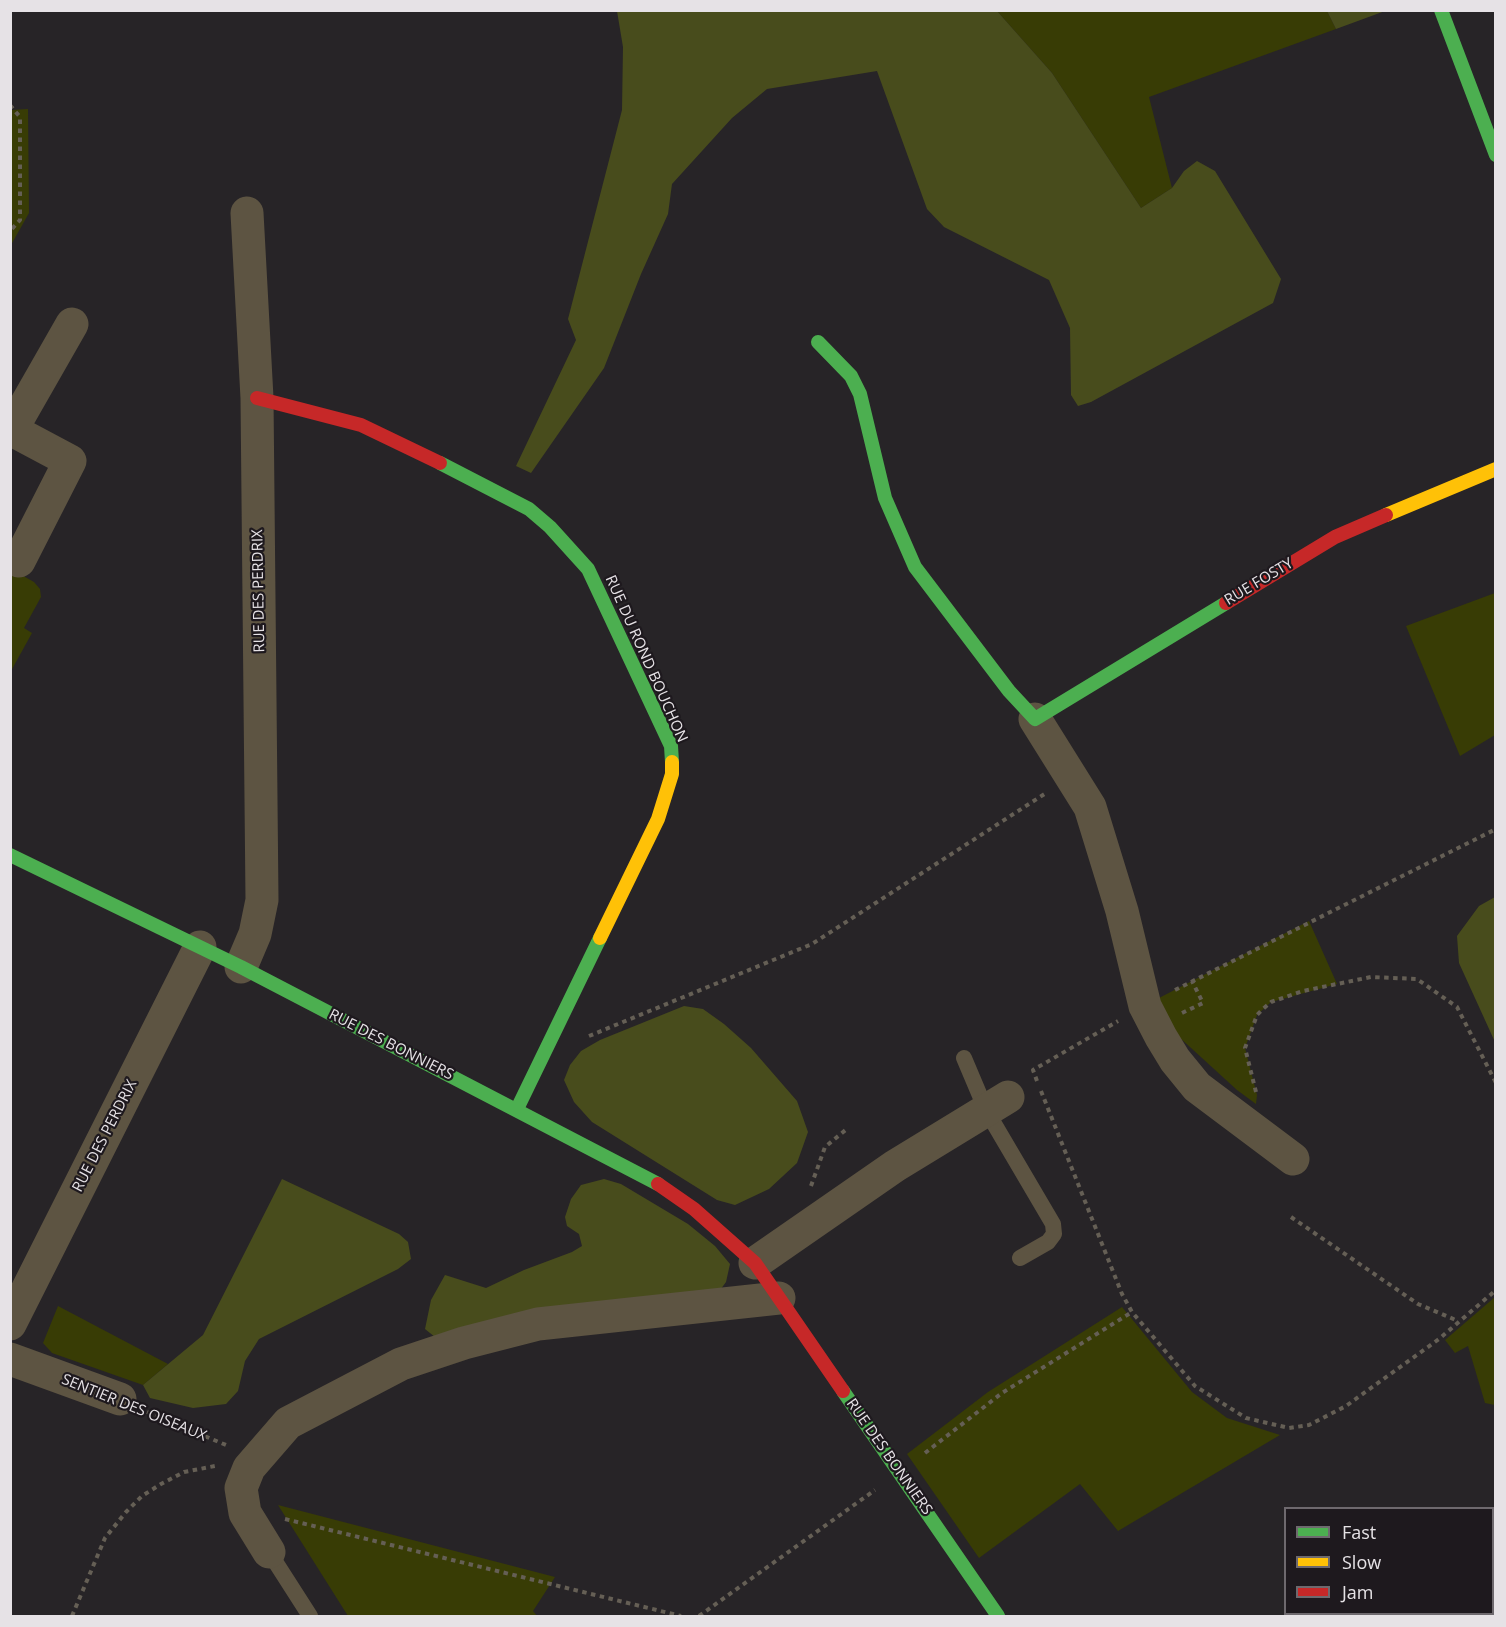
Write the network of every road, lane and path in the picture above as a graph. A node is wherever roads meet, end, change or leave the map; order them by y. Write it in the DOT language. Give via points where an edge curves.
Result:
graph roads {
  1 [pos="1441,10"];
  2 [pos="10,105"];
  3 [pos="1496,155"];
  4 [pos="247,213"];
  5 [pos="10,231"];
  6 [pos="72,324"];
  7 [pos="818,342"];
  8 [pos="257,398"];
  9 [pos="11,429"];
  10 [pos="1496,469"];
  11 [pos="10,556"];
  12 [pos="1035,719"];
  13 [pos="1072,776"];
  14 [pos="1496,829"];
  15 [pos="10,855"];
  16 [pos="200,947"];
  17 [pos="242,967"];
  18 [pos="1192,981"];
  19 [pos="1150,1016"];
  20 [pos="586,1037"];
  21 [pos="964,1058"];
  22 [pos="1496,1083"];
  23 [pos="997,1104"];
  24 [pos="517,1108"];
  25 [pos="848,1128"];
  26 [pos="1261,1135"];
  27 [pos="1293,1159"];
  28 [pos="1291,1217"];
  29 [pos="815,1222"];
  30 [pos="1020,1258"];
  31 [pos="755,1263"];
  32 [pos="1496,1290"];
  33 [pos="779,1298"];
  34 [pos="1132,1312"];
  35 [pos="1458,1321"];
  36 [pos="10,1324"];
  37 [pos="10,1359"];
  38 [pos="120,1400"];
  39 [pos="257,1458"];
  40 [pos="900,1472"];
  41 [pos="244,1513"];
  42 [pos="269,1552"];
  43 [pos="72,1617"];
  44 [pos="309,1617"];
  45 [pos="681,1617"];
  46 [pos="699,1617"];
  47 [pos="998,1617"];
  1 -- 3 [label="street"];
  2 -- 5 [label="path" via="20,117 20,220"];
  4 -- 8 [label="street, RUE DES PERDRIX"];
  6 -- 9 [label="street"];
  7 -- 12 [label="street" via="851,376 860,394 885,498 915,567 1009,691"];
  8 -- 17 [label="street, RUE DES PERDRIX" via="262,900 255,934"];
  8 -- 24 [label="street, RUE DU ROND BOUCHON" via="361,425 507,496 550,526 588,569 670,746 672,774 658,819"];
  9 -- 11 [label="street" via="70,461 19,561"];
  10 -- 12 [label="street, RUE FOSTY" via="1335,537"];
  12 -- 13 [label="street"];
  13 -- 19 [label="street" via="1100,832"];
  13 -- 20 [label="path" via="812,944"];
  14 -- 18 [label="path"];
  15 -- 16 [label="street, RUE DES BONNIERS"];
  16 -- 17 [label="street, RUE DES BONNIERS"];
  16 -- 36 [label="street, RUE DES PERDRIX"];
  17 -- 24 [label="street, RUE DES BONNIERS"];
  18 -- 19 [label="path"];
  18 -- 19 [label="path" via="1203,1003"];
  19 -- 26 [label="street" via="1175,1060 1197,1087"];
  19 -- 34 [label="path" via="1033,1070"];
  21 -- 23 [label="lane"];
  22 -- 26 [label="path" via="1457,1007 1417,979 1371,977 1337,984 1270,1002 1257,1016 1245,1048 1257,1095"];
  23 -- 29 [label="street" via="895,1166"];
  23 -- 30 [label="lane" via="1053,1224 1054,1234 1048,1242"];
  24 -- 31 [label="street, RUE DES BONNIERS" via="654,1182 694,1209"];
  25 -- 29 [label="path" via="820,1155 806,1201"];
  26 -- 27 [label="street"];
  28 -- 35 [label="path" via="1418,1304"];
  29 -- 31 [label="street"];
  31 -- 33 [label="street, RUE DES BONNIERS"];
  32 -- 35 [label="path"];
  33 -- 39 [label="street" via="538,1324 464,1343 401,1364 288,1423"];
  33 -- 40 [label="street, RUE DES BONNIERS"];
  34 -- 35 [label="path" via="1196,1386 1246,1418 1289,1428 1309,1425 1346,1406 1438,1340"];
  34 -- 40 [label="path" via="1002,1394"];
  37 -- 38 [label="street, SENTIER DES OISEAUX"];
  38 -- 39 [label="path, SENTIER DES OISEAUX"];
  39 -- 41 [label="street" via="241,1488"];
  39 -- 43 [label="path" via="184,1472 142,1496 105,1538"];
  40 -- 46 [label="path"];
  40 -- 47 [label="street, RUE DES BONNIERS"];
  41 -- 42 [label="street"];
  41 -- 45 [label="path" via="276,1517"];
  42 -- 44 [label="lane"];
}
